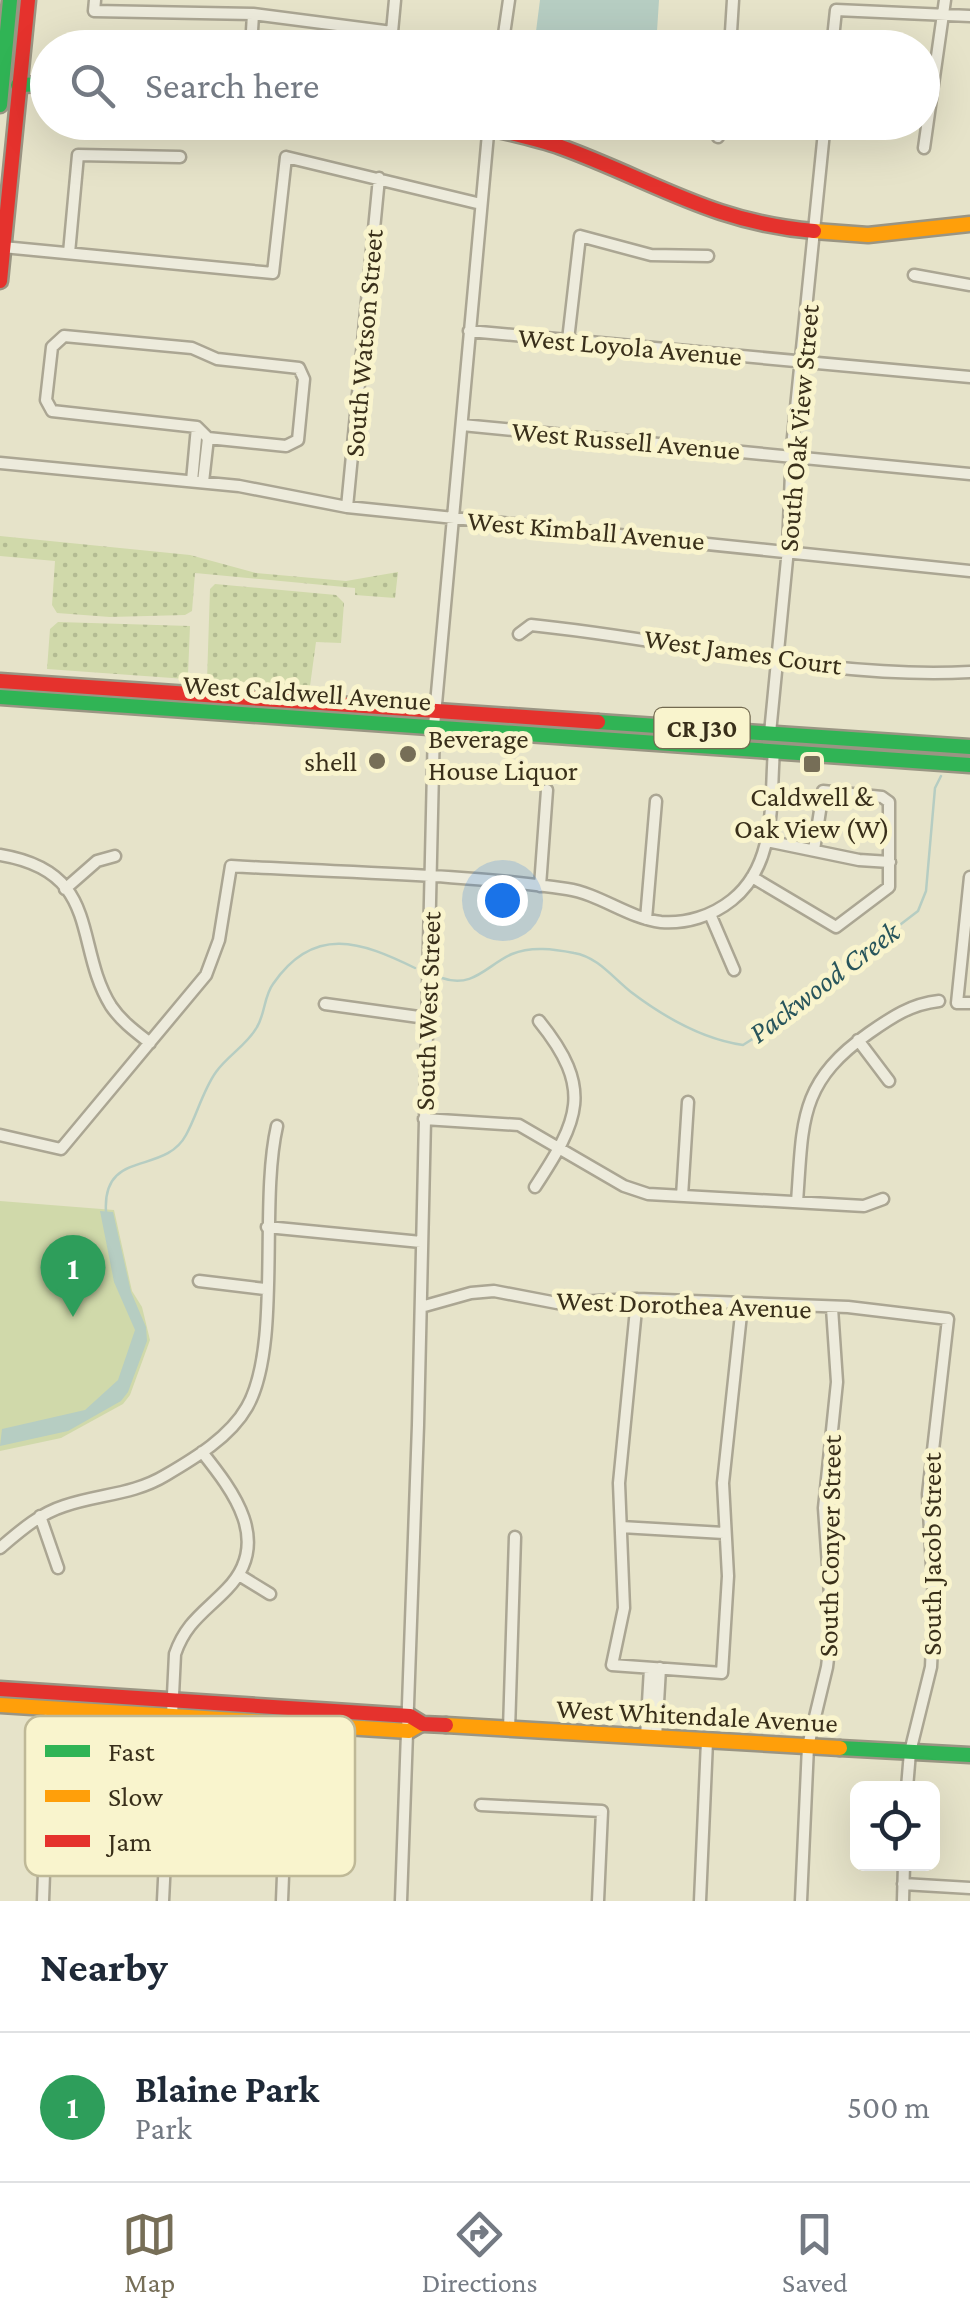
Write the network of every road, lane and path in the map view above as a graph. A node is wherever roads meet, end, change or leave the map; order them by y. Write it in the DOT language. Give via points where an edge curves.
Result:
graph roads {
  1 [pos="10,0"];
  2 [pos="28,0"];
  3 [pos="395,0"];
  4 [pos="509,0"];
  5 [pos="733,0"];
  6 [pos="944,0"];
  7 [pos="94,6"];
  8 [pos="253,14"];
  9 [pos="942,15"];
  10 [pos="970,16"];
  11 [pos="253,30"];
  12 [pos="377,30"];
  13 [pos="392,30"];
  14 [pos="505,30"];
  15 [pos="731,30"];
  16 [pos="834,30"];
  17 [pos="940,30"];
  18 [pos="30,85"];
  19 [pos="1,86"];
  20 [pos="18,86"];
  21 [pos="0,104"];
  22 [pos="487,140"];
  23 [pos="536,140"];
  24 [pos="823,140"];
  25 [pos="925,140"];
  26 [pos="924,148"];
  27 [pos="180,157"];
  28 [pos="378,178"];
  29 [pos="481,204"];
  30 [pos="970,224"];
  31 [pos="814,234"];
  32 [pos="3,246"];
  33 [pos="70,254"];
  34 [pos="708,256"];
  35 [pos="914,275"];
  36 [pos="0,280"];
  37 [pos="970,285"];
  38 [pos="469,331"];
  39 [pos="568,340"];
  40 [pos="801,362"];
  41 [pos="970,377"];
  42 [pos="462,424"];
  43 [pos="197,427"];
  44 [pos="208,438"];
  45 [pos="792,456"];
  46 [pos="0,462"];
  47 [pos="970,474"];
  48 [pos="197,481"];
  49 [pos="348,506"];
  50 [pos="452,517"];
  51 [pos="788,549"];
  52 [pos="970,571"];
  53 [pos="520,634"];
  54 [pos="778,657"];
  55 [pos="970,672"];
  56 [pos="0,680"];
  57 [pos="200,694"];
  58 [pos="0,697"];
  59 [pos="105,704"];
  60 [pos="435,710"];
  61 [pos="434,726"];
  62 [pos="770,733"];
  63 [pos="676,744"];
  64 [pos="970,747"];
  65 [pos="774,750"];
  66 [pos="970,765"];
  67 [pos="547,790"];
  68 [pos="656,802"];
  69 [pos="767,841"];
  70 [pos="814,850"];
  71 [pos="0,855"];
  72 [pos="114,856"];
  73 [pos="890,862"];
  74 [pos="752,877"];
  75 [pos="970,877"];
  76 [pos="430,879"];
  77 [pos="540,886"];
  78 [pos="65,889"];
  79 [pos="968,897"];
  80 [pos="710,914"];
  81 [pos="646,919"];
  82 [pos="734,970"];
  83 [pos="939,1001"];
  84 [pos="325,1004"];
  85 [pos="970,1004"];
  86 [pos="426,1018"];
  87 [pos="540,1021"];
  88 [pos="858,1040"];
  89 [pos="150,1043"];
  90 [pos="889,1081"];
  91 [pos="688,1102"];
  92 [pos="424,1118"];
  93 [pos="277,1126"];
  94 [pos="0,1136"];
  95 [pos="561,1148"];
  96 [pos="536,1187"];
  97 [pos="682,1196"];
  98 [pos="883,1199"];
  99 [pos="798,1202"];
  100 [pos="267,1227"];
  101 [pos="421,1242"];
  102 [pos="198,1281"];
  103 [pos="265,1289"];
  104 [pos="637,1299"];
  105 [pos="742,1305"];
  106 [pos="421,1307"];
  107 [pos="832,1308"];
  108 [pos="948,1319"];
  109 [pos="202,1452"];
  110 [pos="40,1516"];
  111 [pos="621,1527"];
  112 [pos="724,1533"];
  113 [pos="516,1537"];
  114 [pos="0,1548"];
  115 [pos="58,1568"];
  116 [pos="239,1574"];
  117 [pos="270,1594"];
  118 [pos="656,1668"];
  119 [pos="0,1689"];
  120 [pos="0,1705"];
  121 [pos="50,1708"];
  122 [pos="170,1708"];
  123 [pos="50,1716"];
  124 [pos="170,1716"];
  125 [pos="229,1716"];
  126 [pos="292,1716"];
  127 [pos="355,1720"];
  128 [pos="355,1724"];
  129 [pos="413,1724"];
  130 [pos="508,1730"];
  131 [pos="651,1738"];
  132 [pos="707,1741"];
  133 [pos="808,1746"];
  134 [pos="910,1752"];
  135 [pos="970,1756"];
  136 [pos="908,1781"];
  137 [pos="480,1805"];
  138 [pos="904,1871"];
  139 [pos="44,1876"];
  140 [pos="164,1876"];
  141 [pos="283,1876"];
  142 [pos="904,1884"];
  143 [pos="970,1888"];
  144 [pos="43,1901"];
  145 [pos="163,1901"];
  146 [pos="282,1901"];
  147 [pos="401,1901"];
  148 [pos="598,1901"];
  149 [pos="700,1901"];
  150 [pos="801,1901"];
  151 [pos="902,1901"];
  1 -- 19 [label="street"];
  2 -- 20 [label="street"];
  3 -- 13 [label="street"];
  4 -- 14 [label="street"];
  5 -- 15 [label="street"];
  6 -- 9 [label="street"];
  7 -- 8 [label="street"];
  8 -- 11 [label="street"];
  8 -- 12 [label="street"];
  9 -- 10 [label="street"];
  9 -- 16 [label="street" via="836,10"];
  9 -- 17 [label="street"];
  18 -- 20 [label="street"];
  19 -- 20 [label="street"];
  19 -- 21 [label="street"];
  20 -- 32 [label="street"];
  22 -- 29 [label="street, South West Street"];
  23 -- 31 [label="street" via="712,212"];
  24 -- 31 [label="street, South Oak View Street"];
  25 -- 26 [label="street"];
  27 -- 33 [label="street" via="78,155"];
  28 -- 29 [label="street"];
  28 -- 33 [label="street" via="286,158 273,273"];
  28 -- 49 [label="street, South Watson Street"];
  29 -- 38 [label="street, South West Street"];
  30 -- 31 [label="street"];
  31 -- 40 [label="street, South Oak View Street"];
  32 -- 33 [label="street"];
  32 -- 36 [label="street"];
  34 -- 39 [label="street" via="651,255 580,236"];
  35 -- 37 [label="street"];
  38 -- 39 [label="street, West Loyola Avenue"];
  38 -- 42 [label="street, South West Street"];
  39 -- 40 [label="street, West Loyola Avenue"];
  40 -- 41 [label="street, West Loyola Avenue"];
  40 -- 45 [label="street, South Oak View Street"];
  42 -- 45 [label="street, West Russell Avenue"];
  42 -- 50 [label="street, South West Street"];
  43 -- 44 [label="street"];
  43 -- 44 [label="street" via="52,412 46,400 52,342 64,336 195,348 219,360 302,372 295,443"];
  43 -- 48 [label="street"];
  44 -- 48 [label="street"];
  45 -- 47 [label="street, West Russell Avenue"];
  45 -- 51 [label="street, South Oak View Street"];
  46 -- 48 [label="street, West Kimball Avenue"];
  48 -- 49 [label="street, West Kimball Avenue"];
  49 -- 50 [label="street, West Kimball Avenue"];
  50 -- 51 [label="street, West Kimball Avenue"];
  50 -- 60 [label="street, South West Street"];
  51 -- 52 [label="street, West Kimball Avenue"];
  51 -- 54 [label="street, South Oak View Street"];
  53 -- 54 [label="street, West James Court" via="531,626"];
  54 -- 55 [label="street, West James Court" via="931,674"];
  54 -- 62 [label="street, South Oak View Street"];
  56 -- 57 [label="street, West Caldwell Avenue / CR J30"];
  57 -- 59 [label="street" via="187,701 124,697"];
  57 -- 60 [label="street, West Caldwell Avenue / CR J30"];
  58 -- 59 [label="street, West Caldwell Avenue / CR J30"];
  59 -- 61 [label="street, West Caldwell Avenue / CR J30"];
  60 -- 61 [label="street, South West Street"];
  60 -- 62 [label="street, West Caldwell Avenue / CR J30"];
  61 -- 63 [label="street, West Caldwell Avenue / CR J30"];
  61 -- 76 [label="street, South West Street"];
  62 -- 63 [label="street" via="762,740 700,737"];
  62 -- 64 [label="street, West Caldwell Avenue / CR J30"];
  63 -- 65 [label="street, West Caldwell Avenue / CR J30"];
  65 -- 66 [label="street, West Caldwell Avenue / CR J30"];
  65 -- 69 [label="street"];
  67 -- 77 [label="street"];
  68 -- 81 [label="street"];
  69 -- 70 [label="street"];
  69 -- 74 [label="street"];
  70 -- 73 [label="street"];
  70 -- 73 [label="street" via="824,791 882,797 890,805"];
  71 -- 78 [label="street" via="40,869"];
  72 -- 78 [label="street" via="97,861"];
  73 -- 74 [label="street" via="889,887 836,928"];
  74 -- 80 [label="street"];
  75 -- 79 [label="street"];
  76 -- 77 [label="street"];
  76 -- 86 [label="street, South West Street"];
  76 -- 89 [label="street" via="231,866 206,975"];
  77 -- 81 [label="street" via="596,896"];
  78 -- 89 [label="street" via="86,923 112,1006"];
  79 -- 85 [label="street" via="957,1003"];
  80 -- 81 [label="street" via="677,922"];
  80 -- 82 [label="street"];
  83 -- 88 [label="street" via="896,1014"];
  84 -- 86 [label="street"];
  86 -- 92 [label="street, South West Street"];
  87 -- 95 [label="street" via="574,1083 576,1113"];
  88 -- 90 [label="street"];
  88 -- 99 [label="street" via="822,1074 806,1103"];
  89 -- 94 [label="street" via="61,1148"];
  91 -- 97 [label="street"];
  92 -- 95 [label="street" via="503,1121"];
  92 -- 101 [label="street, South West Street"];
  93 -- 100 [label="street"];
  95 -- 96 [label="street"];
  95 -- 97 [label="street" via="624,1186"];
  97 -- 99 [label="street"];
  98 -- 99 [label="street" via="864,1206"];
  100 -- 101 [label="street"];
  100 -- 103 [label="street"];
  101 -- 106 [label="street, South West Street"];
  102 -- 103 [label="street"];
  103 -- 109 [label="street" via="258,1382 234,1424"];
  104 -- 105 [label="street, West Dorothea Avenue"];
  104 -- 106 [label="street, West Dorothea Avenue" via="557,1302 494,1292"];
  104 -- 111 [label="street" via="622,1438"];
  105 -- 107 [label="street, West Dorothea Avenue"];
  105 -- 112 [label="street" via="725,1452"];
  106 -- 129 [label="street, South West Street"];
  107 -- 108 [label="street, West Dorothea Avenue"];
  107 -- 133 [label="street, South Conyer Street" via="837,1382 824,1508 832,1624"];
  108 -- 134 [label="street, South Jacob Street" via="928,1494 931,1667"];
  109 -- 110 [label="street" via="141,1488"];
  109 -- 116 [label="street" via="246,1517"];
  110 -- 114 [label="street"];
  110 -- 115 [label="street"];
  111 -- 112 [label="street"];
  111 -- 118 [label="street" via="624,1608 612,1666"];
  112 -- 118 [label="street" via="722,1672"];
  113 -- 130 [label="street"];
  116 -- 117 [label="street"];
  116 -- 122 [label="street" via="188,1624 175,1654"];
  118 -- 131 [label="street"];
  119 -- 122 [label="street, West Whitendale Avenue"];
  120 -- 121 [label="street, West Whitendale Avenue"];
  121 -- 122 [label="street, West Whitendale Avenue"];
  121 -- 123 [label="street"];
  122 -- 124 [label="street"];
  122 -- 125 [label="street, West Whitendale Avenue"];
  122 -- 126 [label="street, West Whitendale Avenue"];
  127 -- 129 [label="street, West Whitendale Avenue"];
  128 -- 129 [label="street, West Whitendale Avenue"];
  129 -- 130 [label="street, West Whitendale Avenue"];
  129 -- 147 [label="street, South West Street"];
  130 -- 131 [label="street, West Whitendale Avenue"];
  131 -- 132 [label="street, West Whitendale Avenue"];
  132 -- 133 [label="street, West Whitendale Avenue"];
  132 -- 149 [label="street"];
  133 -- 134 [label="street, West Whitendale Avenue"];
  133 -- 150 [label="street, South Conyer Street"];
  134 -- 135 [label="street, West Whitendale Avenue"];
  134 -- 136 [label="street, South Jacob Street"];
  137 -- 148 [label="street" via="602,1811"];
  138 -- 142 [label="street"];
  139 -- 144 [label="street"];
  140 -- 145 [label="street"];
  141 -- 146 [label="street"];
  142 -- 143 [label="street"];
  142 -- 151 [label="street"];
}
